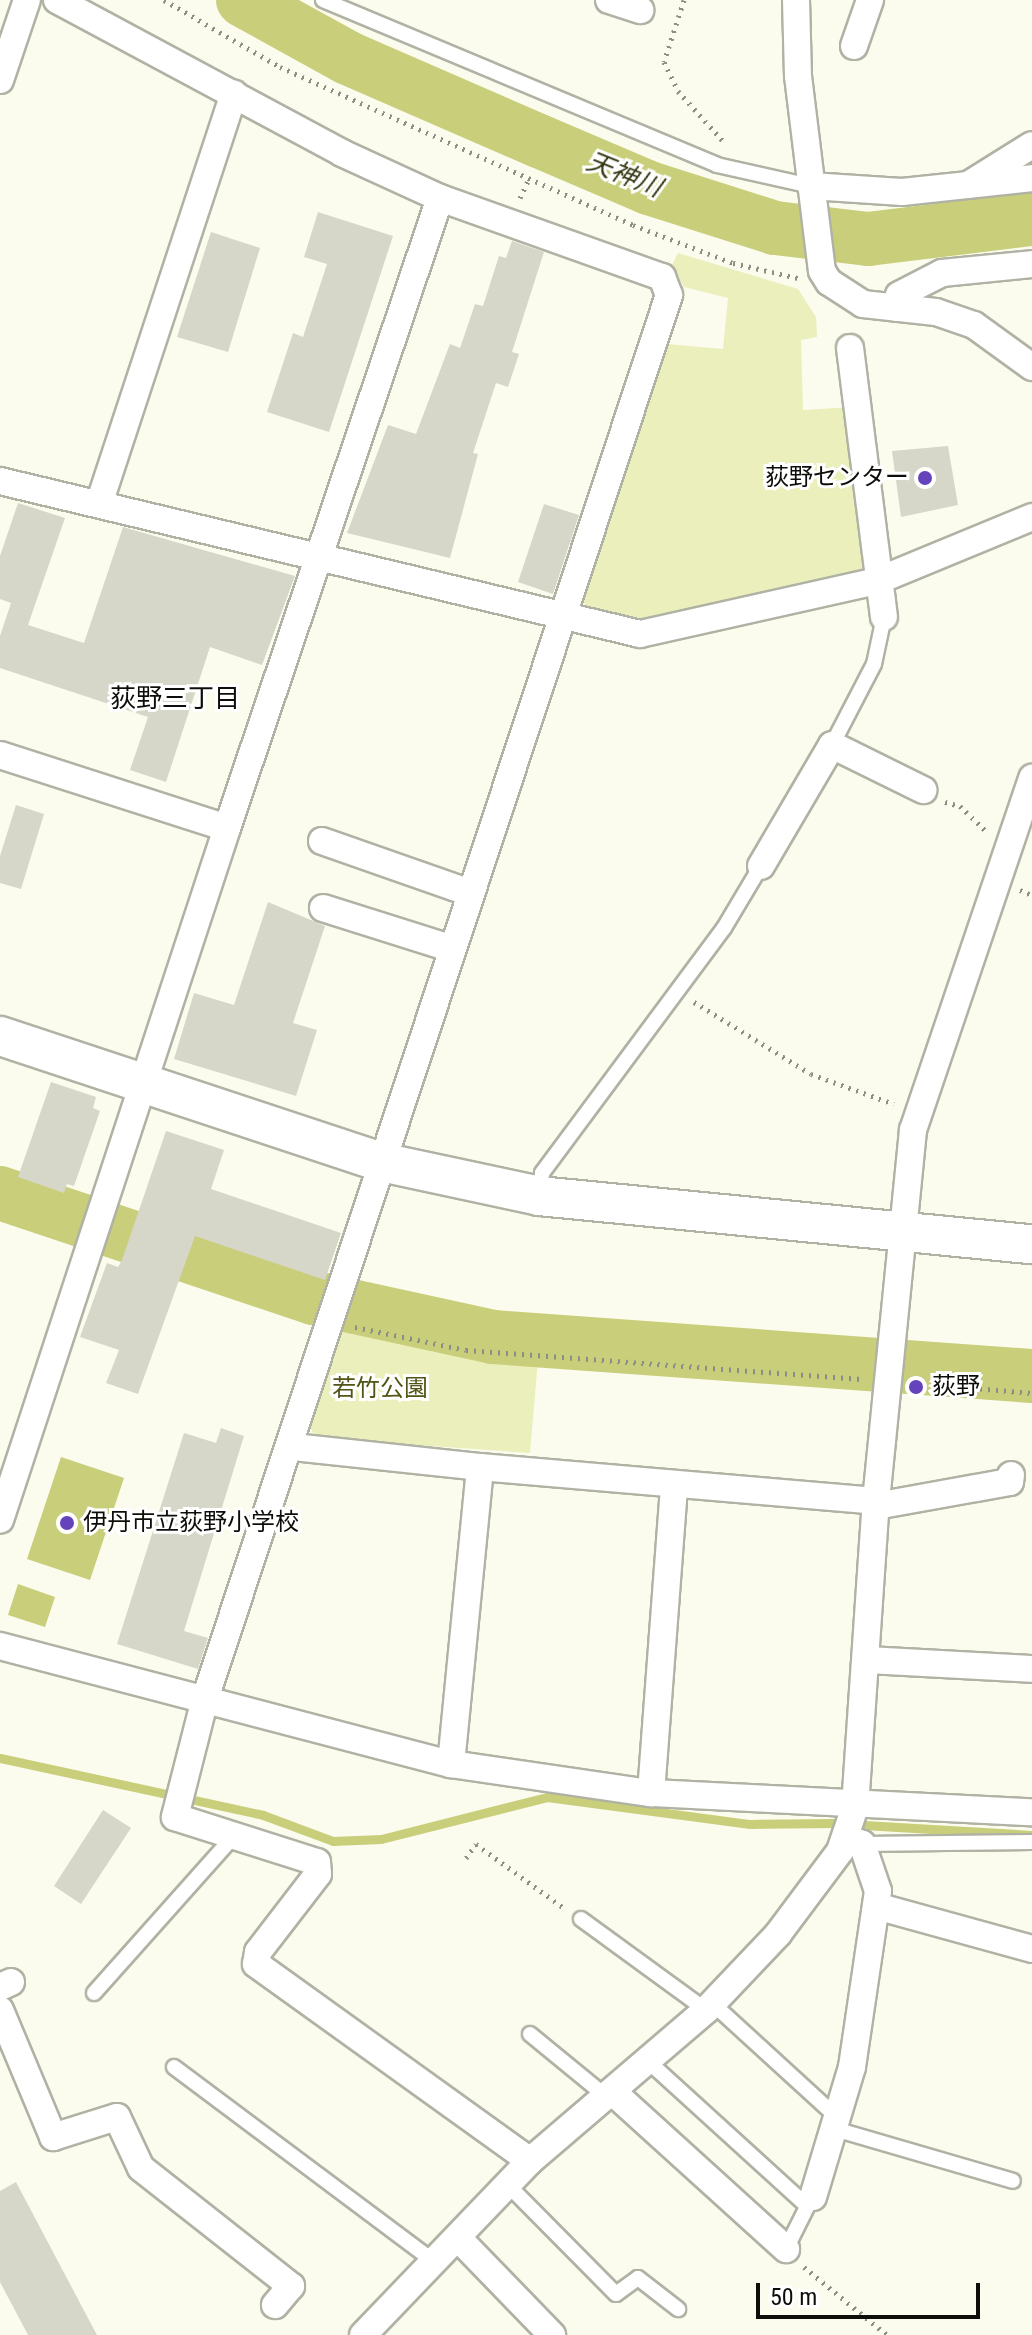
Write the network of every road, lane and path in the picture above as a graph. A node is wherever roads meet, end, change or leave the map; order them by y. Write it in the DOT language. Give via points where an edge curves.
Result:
graph roads {
  1 [pos="27,0"];
  2 [pos="57,0"];
  3 [pos="164,0"];
  4 [pos="323,0"];
  5 [pos="684,0"];
  6 [pos="796,0"];
  7 [pos="870,0"];
  8 [pos="601,6"];
  9 [pos="640,10"];
  10 [pos="854,46"];
  11 [pos="0,80"];
  12 [pos="234,94"];
  13 [pos="1032,145"];
  14 [pos="761,175"];
  15 [pos="1032,178"];
  16 [pos="811,186"];
  17 [pos="962,189"];
  18 [pos="440,198"];
  19 [pos="1032,264"];
  20 [pos="825,276"];
  21 [pos="897,308"];
  22 [pos="850,348"];
  23 [pos="1032,367"];
  24 [pos="0,481"];
  25 [pos="99,504"];
  26 [pos="1032,517"];
  27 [pos="319,557"];
  28 [pos="877,581"];
  29 [pos="565,616"];
  30 [pos="884,617"];
  31 [pos="832,745"];
  32 [pos="0,755"];
  33 [pos="1032,778"];
  34 [pos="923,790"];
  35 [pos="227,828"];
  36 [pos="322,841"];
  37 [pos="1008,851"];
  38 [pos="761,866"];
  39 [pos="468,892"];
  40 [pos="323,908"];
  41 [pos="450,948"];
  42 [pos="676,992"];
  43 [pos="0,1036"];
  44 [pos="141,1083"];
  45 [pos="918,1110"];
  46 [pos="381,1162"];
  47 [pos="539,1196"];
  48 [pos="900,1235"];
  49 [pos="1032,1244"];
  50 [pos="334,1312"];
  51 [pos="887,1381"];
  52 [pos="1032,1393"];
  53 [pos="292,1447"];
  54 [pos="480,1467"];
  55 [pos="1012,1483"];
  56 [pos="674,1484"];
  57 [pos="876,1503"];
  58 [pos="0,1520"];
  59 [pos="0,1646"];
  60 [pos="867,1660"];
  61 [pos="1032,1669"];
  62 [pos="205,1699"];
  63 [pos="451,1764"];
  64 [pos="651,1793"];
  65 [pos="855,1807"];
  66 [pos="1032,1812"];
  67 [pos="233,1837"];
  68 [pos="854,1841"];
  69 [pos="1032,1842"];
  70 [pos="466,1858"];
  71 [pos="876,1906"];
  72 [pos="581,1919"];
  73 [pos="1032,1949"];
  74 [pos="94,1993"];
  75 [pos="709,2006"];
  76 [pos="0,2010"];
  77 [pos="530,2034"];
  78 [pos="650,2063"];
  79 [pos="174,2067"];
  80 [pos="612,2096"];
  81 [pos="838,2124"];
  82 [pos="530,2161"];
  83 [pos="1013,2181"];
  84 [pos="509,2186"];
  85 [pos="809,2200"];
  86 [pos="459,2239"];
  87 [pos="786,2249"];
  88 [pos="436,2263"];
  89 [pos="275,2305"];
  90 [pos="678,2309"];
  91 [pos="371,2333"];
  92 [pos="552,2335"];
  93 [pos="887,2335"];
  1 -- 11 [label="street"];
  2 -- 12 [label="street"];
  3 -- 20 [label="path" via="280,67 633,225 733,263"];
  4 -- 14 [label="lane" via="541,96 717,165"];
  5 -- 14 [label="path" via="664,62 716,136 751,158"];
  6 -- 16 [label="street"];
  7 -- 10 [label="street"];
  8 -- 9 [label="street"];
  12 -- 18 [label="street"];
  12 -- 25 [label="street"];
  13 -- 17 [label="street"];
  14 -- 16 [label="lane"];
  15 -- 17 [label="street"];
  16 -- 17 [label="street"];
  16 -- 20 [label="street"];
  18 -- 27 [label="street"];
  18 -- 29 [label="street" via="662,277 669,295"];
  19 -- 21 [label="street" via="942,273 899,295"];
  20 -- 21 [label="street" via="843,297"];
  21 -- 23 [label="street" via="936,312 982,328"];
  22 -- 28 [label="street"];
  24 -- 25 [label="street"];
  25 -- 27 [label="street"];
  26 -- 28 [label="street"];
  27 -- 29 [label="street"];
  27 -- 35 [label="street"];
  28 -- 29 [label="street" via="640,634"];
  28 -- 30 [label="street"];
  29 -- 39 [label="street"];
  30 -- 31 [label="lane" via="874,664"];
  31 -- 34 [label="street"];
  31 -- 38 [label="street"];
  32 -- 35 [label="street"];
  33 -- 37 [label="street"];
  34 -- 37 [label="path" via="960,806"];
  35 -- 44 [label="street"];
  36 -- 39 [label="street"];
  37 -- 45 [label="street"];
  38 -- 42 [label="lane"];
  39 -- 41 [label="street"];
  40 -- 41 [label="street"];
  41 -- 46 [label="street"];
  42 -- 45 [label="path" via="811,1074"];
  42 -- 47 [label="lane" via="542,1173"];
  43 -- 44 [label="street"];
  44 -- 46 [label="street"];
  44 -- 58 [label="street"];
  45 -- 48 [label="street"];
  46 -- 47 [label="street"];
  46 -- 50 [label="street"];
  47 -- 48 [label="street"];
  48 -- 49 [label="street"];
  48 -- 51 [label="street"];
  50 -- 51 [label="path" via="466,1350"];
  50 -- 53 [label="street"];
  51 -- 52 [label="path"];
  51 -- 57 [label="street"];
  53 -- 54 [label="street"];
  53 -- 62 [label="street"];
  54 -- 56 [label="street"];
  54 -- 63 [label="street"];
  55 -- 57 [label="street"];
  56 -- 57 [label="street"];
  56 -- 64 [label="street"];
  57 -- 60 [label="street"];
  59 -- 62 [label="street"];
  60 -- 61 [label="street"];
  60 -- 65 [label="street"];
  62 -- 63 [label="street"];
  62 -- 67 [label="street" via="175,1817"];
  63 -- 64 [label="street"];
  64 -- 65 [label="street"];
  65 -- 66 [label="street"];
  65 -- 68 [label="street"];
  67 -- 74 [label="lane"];
  67 -- 82 [label="street" via="317,1862 318,1874 258,1952 256,1964"];
  68 -- 69 [label="lane"];
  68 -- 71 [label="street" via="873,1864"];
  68 -- 75 [label="street"];
  70 -- 72 [label="path" via="476,1844"];
  71 -- 73 [label="street"];
  71 -- 81 [label="street"];
  72 -- 75 [label="lane"];
  75 -- 78 [label="street"];
  75 -- 81 [label="lane"];
  76 -- 89 [label="street" via="44,2138 117,2117 141,2168 291,2286"];
  77 -- 80 [label="lane"];
  78 -- 80 [label="street"];
  78 -- 85 [label="lane"];
  79 -- 88 [label="lane"];
  80 -- 82 [label="street"];
  80 -- 87 [label="street"];
  81 -- 83 [label="lane" via="941,2167"];
  81 -- 85 [label="street"];
  82 -- 84 [label="street"];
  84 -- 86 [label="street"];
  84 -- 90 [label="lane" via="616,2294 638,2278"];
  85 -- 87 [label="lane"];
  86 -- 88 [label="street"];
  86 -- 92 [label="street"];
  87 -- 93 [label="path"];
  88 -- 91 [label="street"];
}
